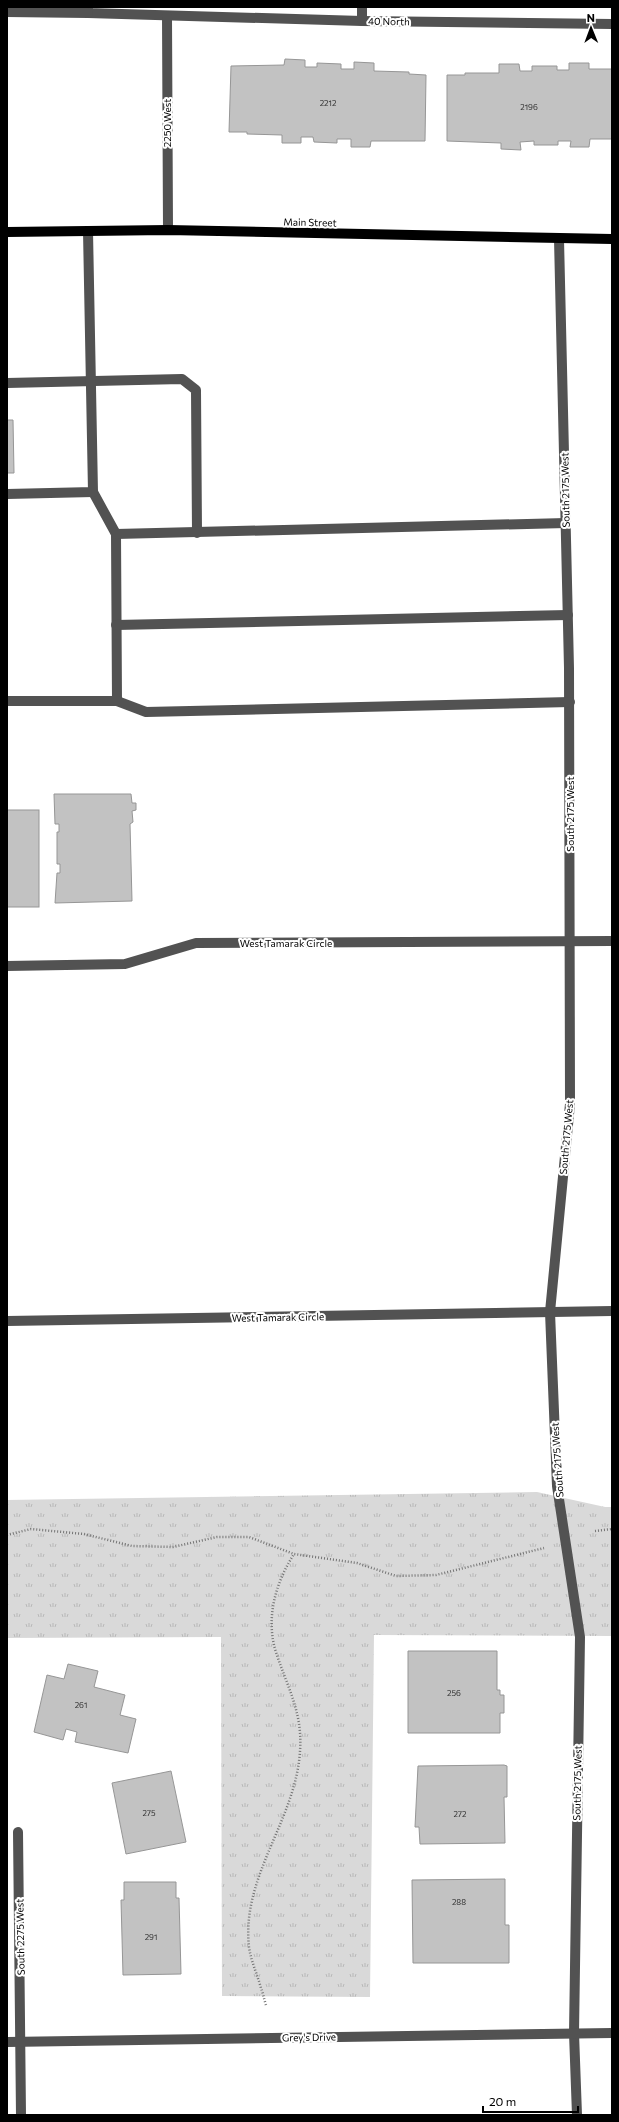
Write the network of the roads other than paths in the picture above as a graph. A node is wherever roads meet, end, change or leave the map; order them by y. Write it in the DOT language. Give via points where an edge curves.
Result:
graph roads {
  1 [pos="362,7"];
  2 [pos="88,10"];
  3 [pos="7,12"];
  4 [pos="166,16"];
  5 [pos="362,21"];
  6 [pos="612,24"];
  7 [pos="168,230"];
  8 [pos="88,231"];
  9 [pos="7,232"];
  10 [pos="560,239"];
  11 [pos="612,239"];
  12 [pos="90,382"];
  13 [pos="7,384"];
  14 [pos="93,492"];
  15 [pos="7,494"];
  16 [pos="566,523"];
  17 [pos="197,532"];
  18 [pos="116,534"];
  19 [pos="568,615"];
  20 [pos="116,625"];
  21 [pos="7,701"];
  22 [pos="117,701"];
  23 [pos="570,702"];
  24 [pos="569,941"];
  25 [pos="612,941"];
  26 [pos="7,966"];
  27 [pos="612,1311"];
  28 [pos="550,1312"];
  29 [pos="7,1321"];
  30 [pos="18,1832"];
  31 [pos="612,2033"];
  32 [pos="574,2034"];
  33 [pos="7,2042"];
  34 [pos="21,2042"];
  35 [pos="21,2115"];
  36 [pos="576,2115"];
  1 -- 5 [label="street"];
  2 -- 3 [label="street, 40 North"];
  2 -- 4 [label="street, 40 North"];
  4 -- 5 [label="street, 40 North"];
  4 -- 7 [label="street, 2250 West"];
  5 -- 6 [label="street, 40 North"];
  7 -- 8 [label="main road, Main Street"];
  7 -- 10 [label="main road, Main Street"];
  8 -- 9 [label="main road, Main Street"];
  8 -- 12 [label="street"];
  10 -- 11 [label="main road, Main Street"];
  10 -- 16 [label="street, South 2175 West"];
  12 -- 13 [label="street"];
  12 -- 14 [label="street"];
  12 -- 17 [label="street" via="182,379 196,390"];
  14 -- 15 [label="street"];
  14 -- 18 [label="street"];
  16 -- 17 [label="street"];
  16 -- 19 [label="street, South 2175 West"];
  17 -- 18 [label="street"];
  18 -- 20 [label="street"];
  19 -- 20 [label="street"];
  19 -- 23 [label="street, South 2175 West"];
  20 -- 22 [label="street"];
  21 -- 22 [label="street"];
  22 -- 23 [label="street" via="146,712"];
  23 -- 24 [label="street, South 2175 West"];
  24 -- 25 [label="street, West Tamarak Circle"];
  24 -- 26 [label="street, West Tamarak Circle" via="196,943 125,964"];
  24 -- 28 [label="street, South 2175 West" via="570,1104"];
  27 -- 28 [label="street, West Tamarak Circle"];
  28 -- 29 [label="street, West Tamarak Circle"];
  28 -- 32 [label="street, South 2175 West" via="557,1486 580,1637"];
  30 -- 34 [label="street, South 2275 West"];
  31 -- 32 [label="street, Grey's Drive"];
  32 -- 34 [label="street, Grey's Drive"];
  32 -- 36 [label="street, South 2175 West"];
  33 -- 34 [label="street, Grey's Drive"];
  34 -- 35 [label="street, South 2275 West"];
}
